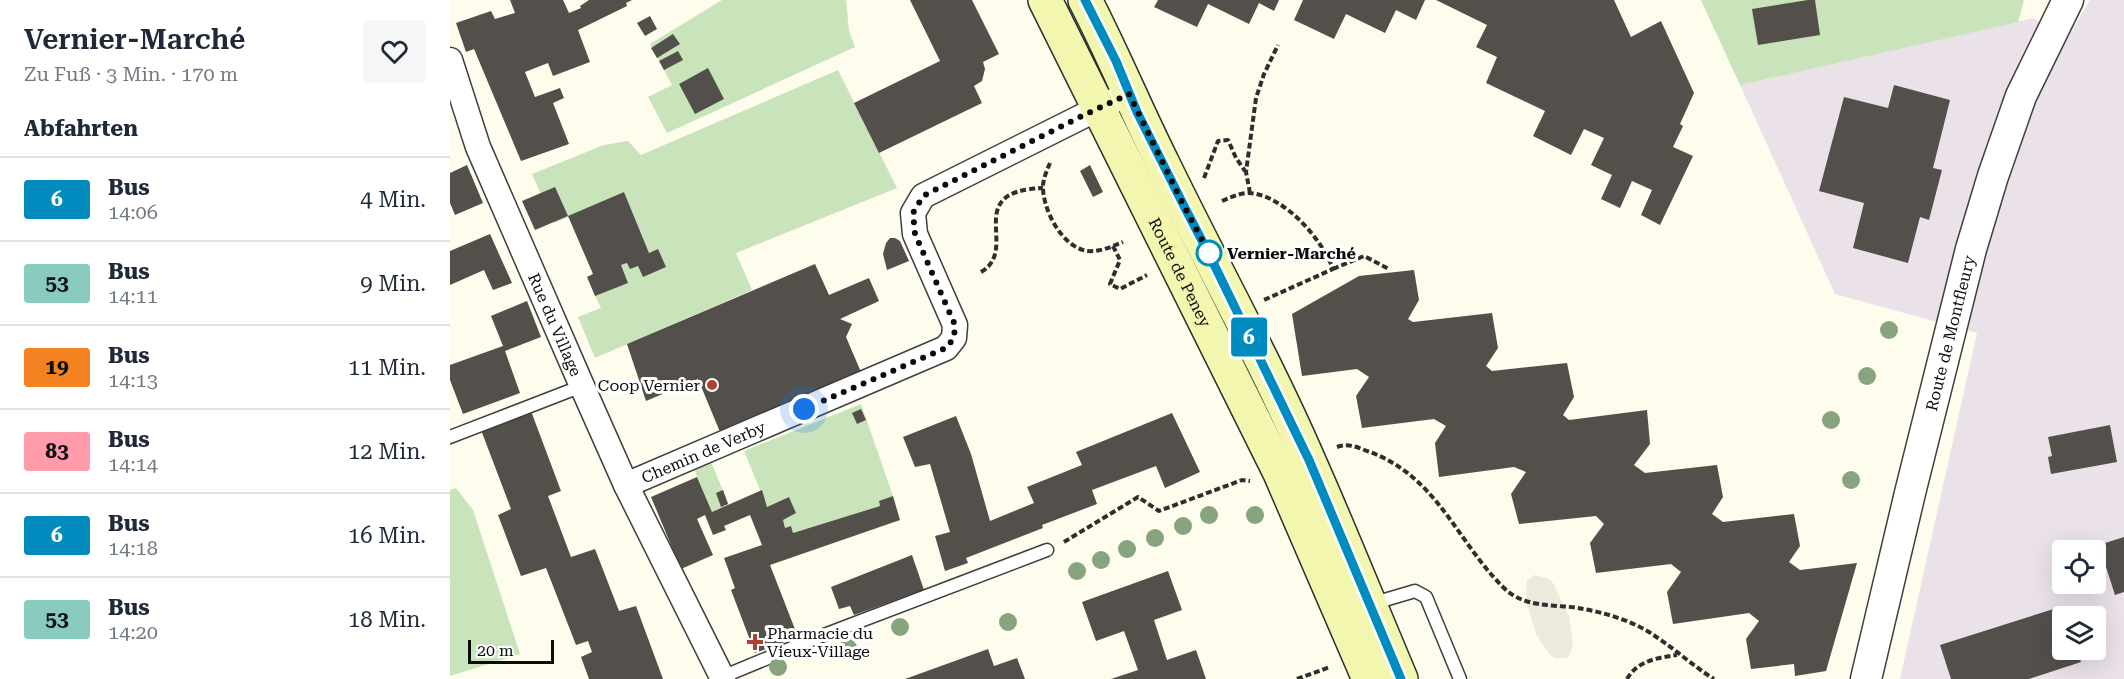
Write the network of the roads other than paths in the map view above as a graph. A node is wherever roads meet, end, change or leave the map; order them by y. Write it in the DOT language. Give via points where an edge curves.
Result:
graph roads {
  1 [pos="1045,0"];
  2 [pos="1085,0"];
  3 [pos="2068,0"];
  4 [pos="450,60"];
  5 [pos="1129,94"];
  6 [pos="1099,107"];
  7 [pos="582,386"];
  8 [pos="450,437"];
  9 [pos="627,485"];
  10 [pos="1047,550"];
  11 [pos="1370,605"];
  12 [pos="723,678"];
  13 [pos="1369,679"];
  14 [pos="1401,679"];
  15 [pos="1460,679"];
  16 [pos="1866,679"];
  1 -- 6 [label="main road, Route de Peney"];
  2 -- 5 [label="main road, Route de Peney"];
  3 -- 16 [label="street, Route de Montfleury" via="2021,96 1981,218"];
  4 -- 7 [label="street, Rue du Village" via="478,147"];
  5 -- 6 [label="street, Chemin de Verby"];
  5 -- 11 [label="main road, Route de Peney" via="1309,460"];
  6 -- 9 [label="street, Chemin de Verby" via="923,196 913,213 915,234 955,325 954,338 946,348"];
  6 -- 13 [label="main road, Route de Peney" via="1280,473"];
  7 -- 8 [label="lane"];
  7 -- 9 [label="street, Rue du Village"];
  9 -- 12 [label="street, Rue du Village"];
  10 -- 12 [label="lane"];
  11 -- 14 [label="main road, Route de Peney"];
  11 -- 15 [label="lane" via="1415,591 1426,597"];
}
